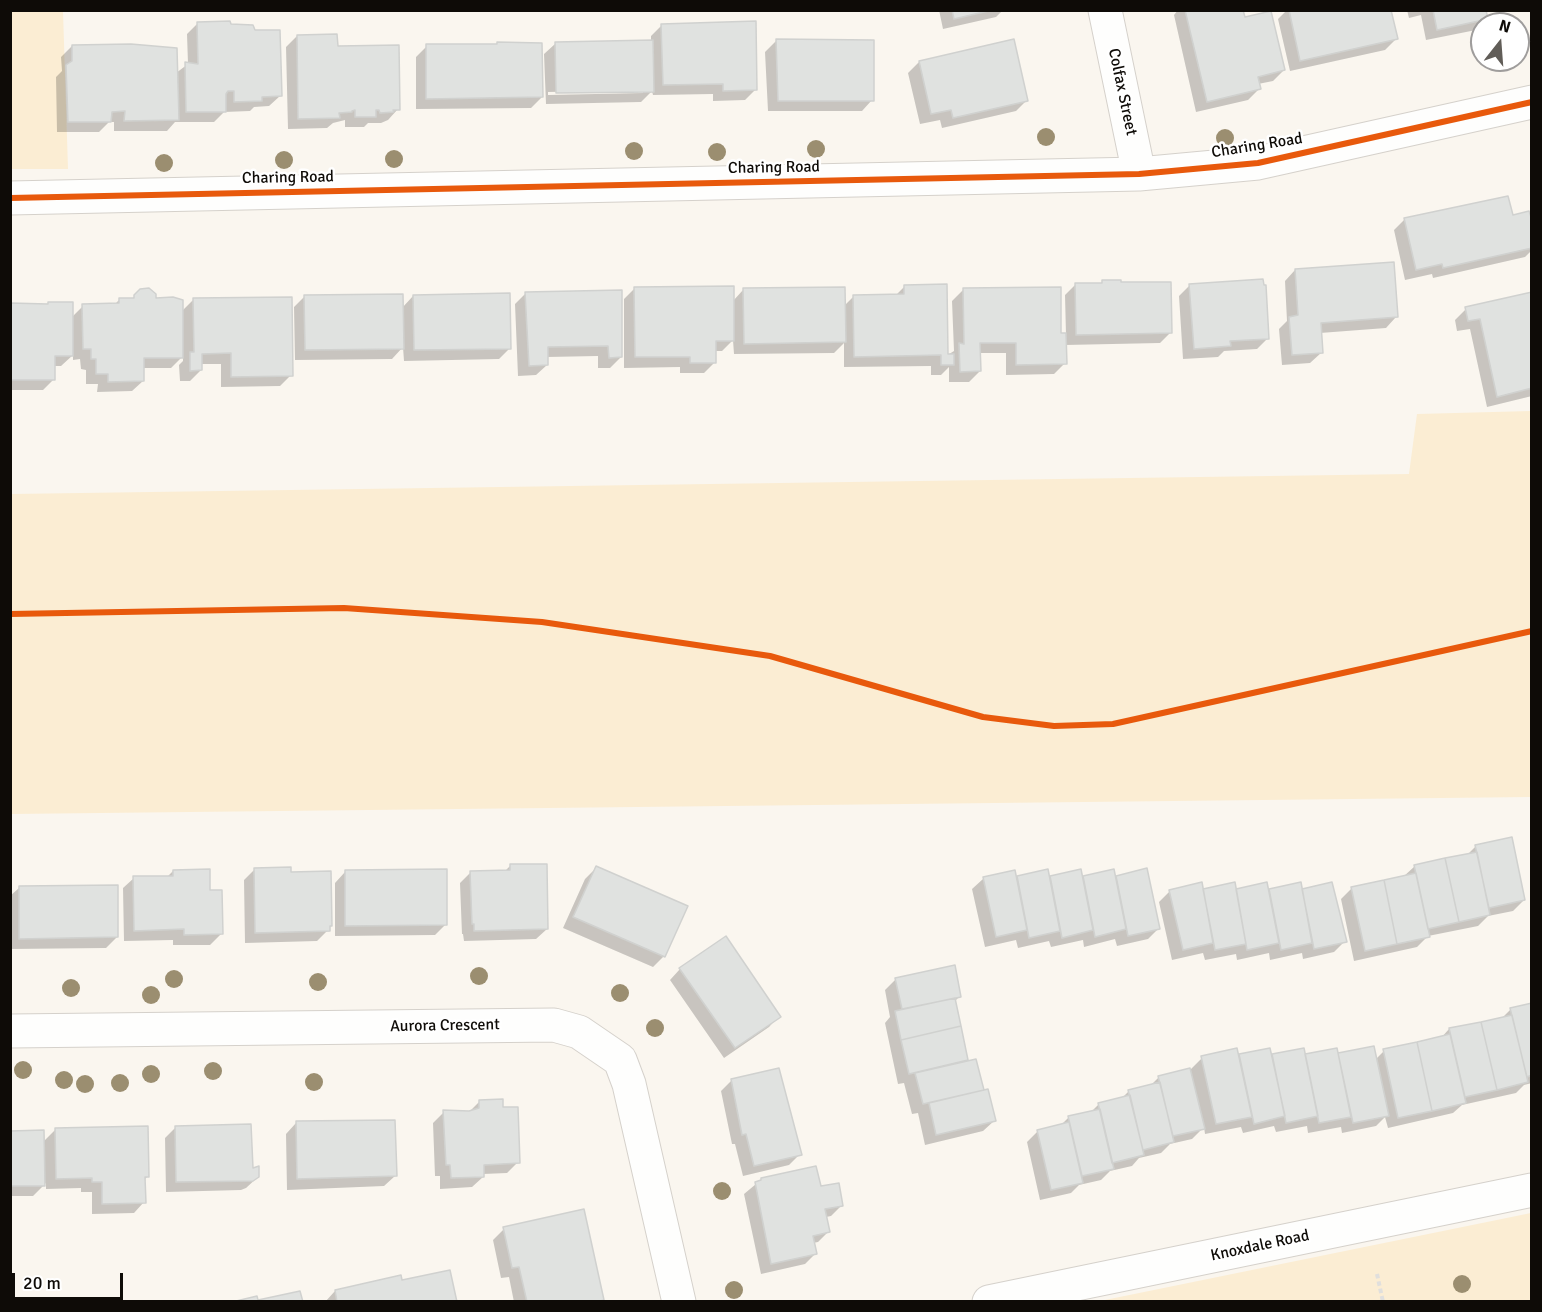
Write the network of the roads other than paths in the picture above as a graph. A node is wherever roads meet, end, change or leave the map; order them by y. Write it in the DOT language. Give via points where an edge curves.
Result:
graph roads {
  1 [pos="1105,10"];
  2 [pos="1532,102"];
  3 [pos="1139,174"];
  4 [pos="10,198"];
  5 [pos="10,1031"];
  6 [pos="1532,1190"];
  7 [pos="1004,1300"];
  8 [pos="679,1302"];
  1 -- 3 [label="street, Colfax Street"];
  2 -- 3 [label="street, Charing Road" via="1258,163"];
  3 -- 4 [label="street, Charing Road"];
  5 -- 8 [label="street, Aurora Crescent" via="554,1025 579,1032 620,1060 629,1084"];
  6 -- 7 [label="street, Knoxdale Road"];
}
